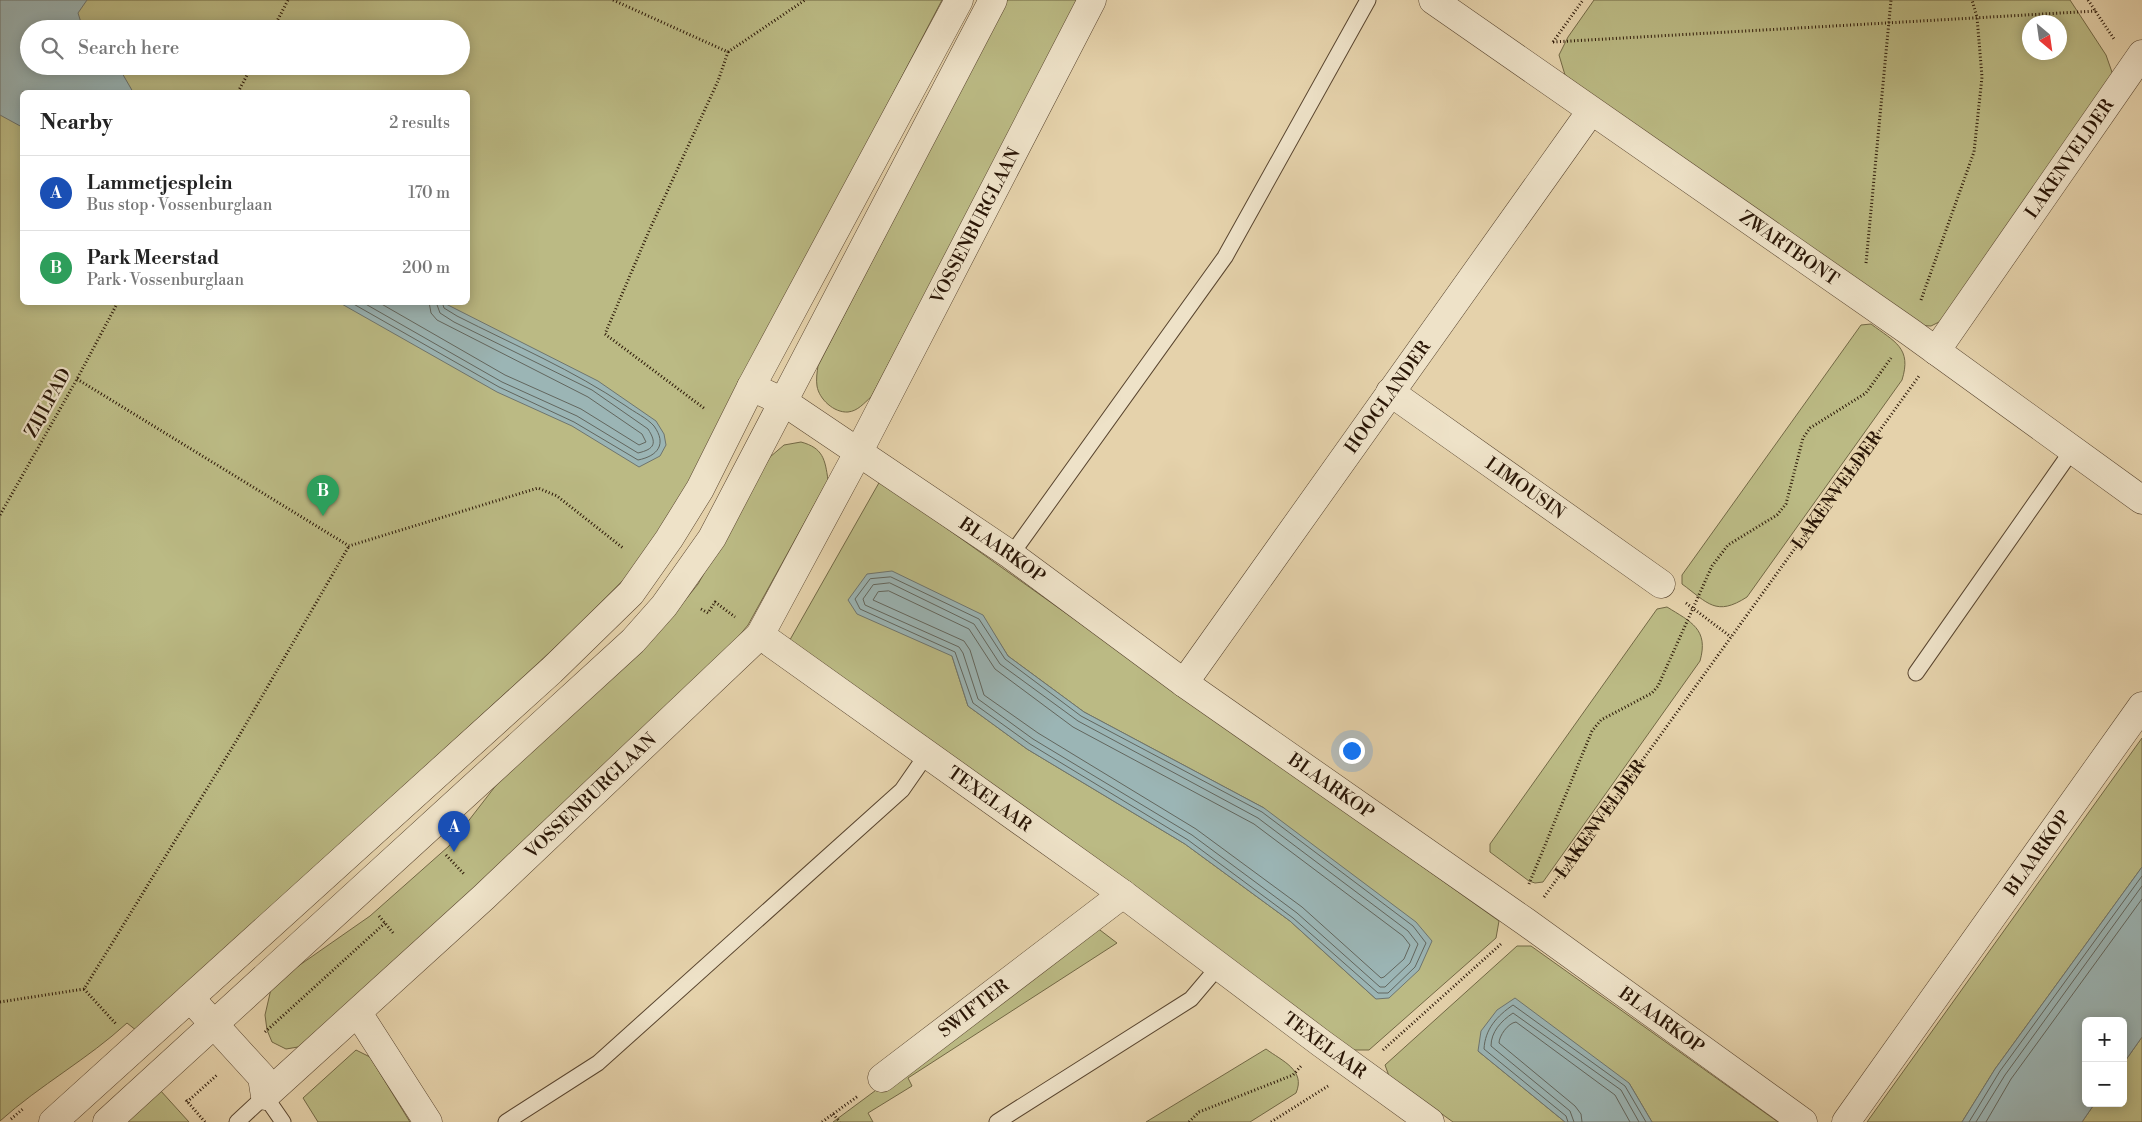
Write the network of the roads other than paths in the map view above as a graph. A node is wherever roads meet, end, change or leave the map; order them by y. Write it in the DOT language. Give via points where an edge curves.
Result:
graph roads {
  1 [pos="959,0"];
  2 [pos="993,0"];
  3 [pos="1092,0"];
  4 [pos="1368,0"];
  5 [pos="1433,0"];
  6 [pos="2138,61"];
  7 [pos="1591,111"];
  8 [pos="1936,351"];
  9 [pos="751,387"];
  10 [pos="1390,392"];
  11 [pos="784,402"];
  12 [pos="2073,449"];
  13 [pos="858,451"];
  14 [pos="2142,500"];
  15 [pos="1011,554"];
  16 [pos="1661,584"];
  17 [pos="760,635"];
  18 [pos="1916,673"];
  19 [pos="1184,683"];
  20 [pos="2142,706"];
  21 [pos="927,754"];
  22 [pos="1123,894"];
  23 [pos="1219,966"];
  24 [pos="190,998"];
  25 [pos="358,1013"];
  26 [pos="214,1025"];
  27 [pos="882,1078"];
  28 [pos="265,1096"];
  29 [pos="53,1122"];
  30 [pos="107,1122"];
  31 [pos="238,1122"];
  32 [pos="283,1122"];
  33 [pos="428,1122"];
  34 [pos="506,1122"];
  35 [pos="997,1122"];
  36 [pos="1430,1122"];
  37 [pos="1803,1122"];
  38 [pos="1846,1122"];
  1 -- 9 [label="street"];
  2 -- 11 [label="street"];
  3 -- 13 [label="street, VOSSENBURGLAAN"];
  4 -- 15 [label="lane" via="1225,257"];
  5 -- 7 [label="street, ZWARTBONT"];
  6 -- 8 [label="street, LAKENVELDER"];
  7 -- 8 [label="street, ZWARTBONT"];
  7 -- 10 [label="street, HOOGLANDER"];
  8 -- 12 [label="street, ZWARTBONT"];
  9 -- 11 [label="street"];
  9 -- 24 [label="street" via="700,490 632,592 558,665"];
  10 -- 16 [label="street, LIMOUSIN"];
  10 -- 19 [label="street, HOOGLANDER"];
  11 -- 13 [label="street"];
  11 -- 26 [label="street" via="712,538 677,589 633,641"];
  12 -- 14 [label="street, ZWARTBONT"];
  12 -- 18 [label="lane"];
  13 -- 15 [label="street, BLAARKOP"];
  13 -- 17 [label="street, VOSSENBURGLAAN"];
  15 -- 19 [label="street, BLAARKOP"];
  17 -- 21 [label="street, TEXELAAR"];
  17 -- 25 [label="street, VOSSENBURGLAAN"];
  19 -- 37 [label="street, BLAARKOP" via="1519,917"];
  20 -- 38 [label="street, BLAARKOP"];
  21 -- 22 [label="street, TEXELAAR"];
  21 -- 34 [label="lane" via="902,790 598,1063"];
  22 -- 23 [label="street, TEXELAAR"];
  22 -- 27 [label="street, SWIFTER"];
  23 -- 35 [label="lane" via="1191,999"];
  23 -- 36 [label="street, TEXELAAR"];
  24 -- 26 [label="street"];
  24 -- 29 [label="street"];
  25 -- 28 [label="street, VOSSENBURGLAAN"];
  25 -- 33 [label="street"];
  26 -- 28 [label="street" via="262,1077"];
  26 -- 30 [label="street"];
  28 -- 31 [label="lane, VOSSENBURGLAAN"];
  28 -- 32 [label="lane"];
}
